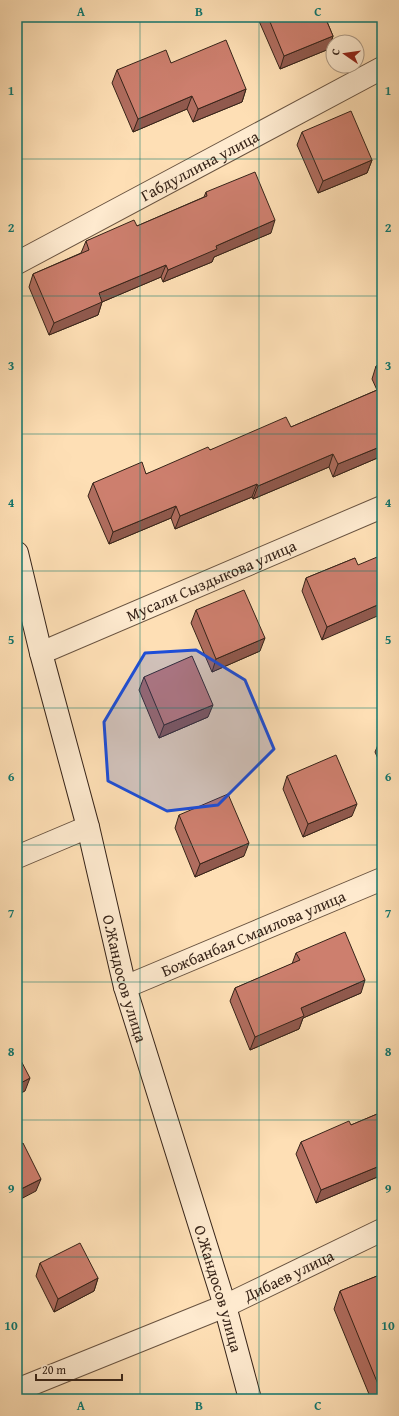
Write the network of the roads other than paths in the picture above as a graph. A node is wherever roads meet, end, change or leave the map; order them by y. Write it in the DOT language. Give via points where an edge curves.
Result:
graph roads {
  1 [pos="382,68"];
  2 [pos="17,263"];
  3 [pos="382,507"];
  4 [pos="17,553"];
  5 [pos="41,653"];
  6 [pos="88,827"];
  7 [pos="17,857"];
  8 [pos="382,879"];
  9 [pos="125,987"];
  10 [pos="382,1230"];
  11 [pos="225,1306"];
  12 [pos="17,1390"];
  13 [pos="250,1399"];
  1 -- 2 [label="street, Габдуллина улица"];
  3 -- 5 [label="street, Мусали Сыздыкова улица"];
  4 -- 5 [label="street, О.Жандосов улица"];
  5 -- 6 [label="street, О.Жандосов улица"];
  6 -- 7 [label="street"];
  6 -- 9 [label="street, О.Жандосов улица"];
  8 -- 9 [label="street, Божбанбая Смаилова улица"];
  9 -- 11 [label="street, О.Жандосов улица"];
  10 -- 11 [label="street, Дибаев улица"];
  11 -- 12 [label="street, Дибаев улица"];
  11 -- 13 [label="street, О.Жандосов улица"];
}
